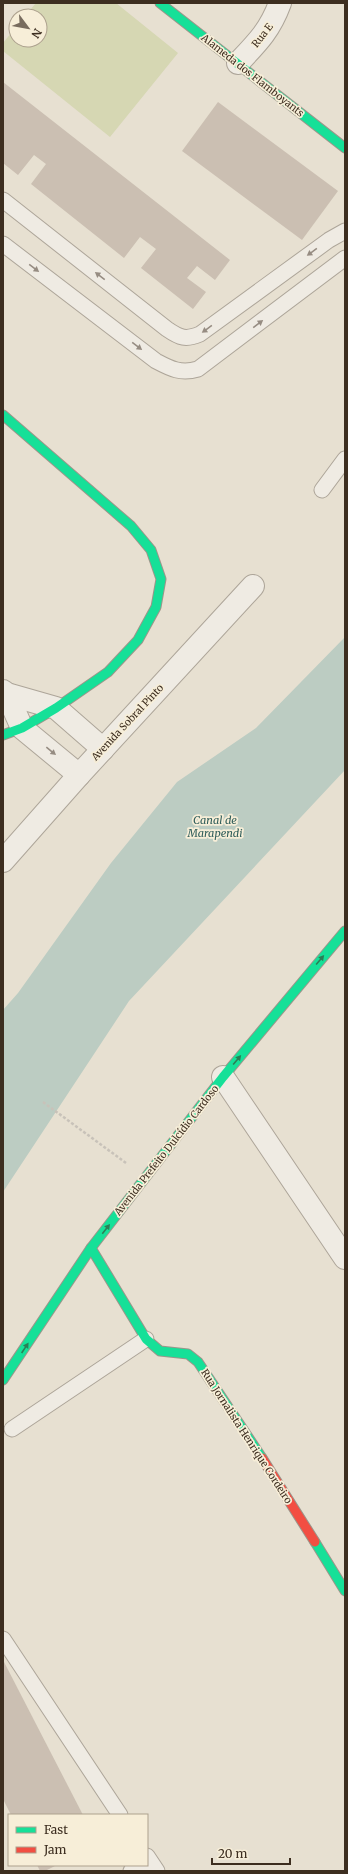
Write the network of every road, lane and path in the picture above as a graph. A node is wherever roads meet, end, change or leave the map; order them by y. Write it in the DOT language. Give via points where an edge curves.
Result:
graph roads {
  1 [pos="160,3"];
  2 [pos="280,3"];
  3 [pos="238,63"];
  4 [pos="345,148"];
  5 [pos="3,200"];
  6 [pos="345,231"];
  7 [pos="3,244"];
  8 [pos="345,258"];
  9 [pos="3,415"];
  10 [pos="345,459"];
  11 [pos="322,490"];
  12 [pos="253,586"];
  13 [pos="5,692"];
  14 [pos="56,708"];
  15 [pos="13,731"];
  16 [pos="103,749"];
  17 [pos="79,775"];
  18 [pos="3,861"];
  19 [pos="342,940"];
  20 [pos="223,1077"];
  21 [pos="43,1102"];
  22 [pos="145,1178"];
  23 [pos="91,1248"];
  24 [pos="345,1258"];
  25 [pos="146,1339"];
  26 [pos="3,1380"];
  27 [pos="12,1429"];
  28 [pos="345,1591"];
  29 [pos="3,1639"];
  30 [pos="119,1814"];
  31 [pos="142,1866"];
  32 [pos="130,1871"];
  1 -- 3 [label="street, Alameda dos Flamboyants"];
  2 -- 3 [label="street, Rua E" via="265,33"];
  3 -- 4 [label="street, Alameda dos Flamboyants"];
  6 -- 5 [label="lane, one-way" via="191,338 176,335 167,329"];
  7 -- 8 [label="lane, one-way" via="156,361 178,372 198,369"];
  9 -- 14 [label="street" via="130,526 151,550 161,579 156,607 138,640 108,672"];
  10 -- 11 [label="lane"];
  12 -- 16 [label="street, Avenida Sobral Pinto"];
  13 -- 14 [label="street"];
  13 -- 15 [label="street"];
  14 -- 15 [label="street"];
  14 -- 16 [label="street"];
  15 -- 17 [label="street, one-way"];
  16 -- 17 [label="street, Avenida Sobral Pinto"];
  17 -- 18 [label="street, Avenida Sobral Pinto"];
  20 -- 19 [label="street, Avenida Prefeito Dulcídio Cardoso, one-way"];
  20 -- 22 [label="street, Avenida Prefeito Dulcídio Cardoso"];
  20 -- 24 [label="street"];
  21 -- 22 [label="path"];
  23 -- 22 [label="street, Avenida Prefeito Dulcídio Cardoso, one-way"];
  23 -- 25 [label="street, Rua Jornalista Henrique Cordeiro"];
  26 -- 23 [label="street, Avenida Prefeito Dulcídio Cardoso, one-way"];
  25 -- 27 [label="lane"];
  25 -- 28 [label="street, Rua Jornalista Henrique Cordeiro" via="163,1353 182,1352 194,1358 203,1368"];
  29 -- 30 [label="lane"];
  31 -- 32 [label="lane"];
}
